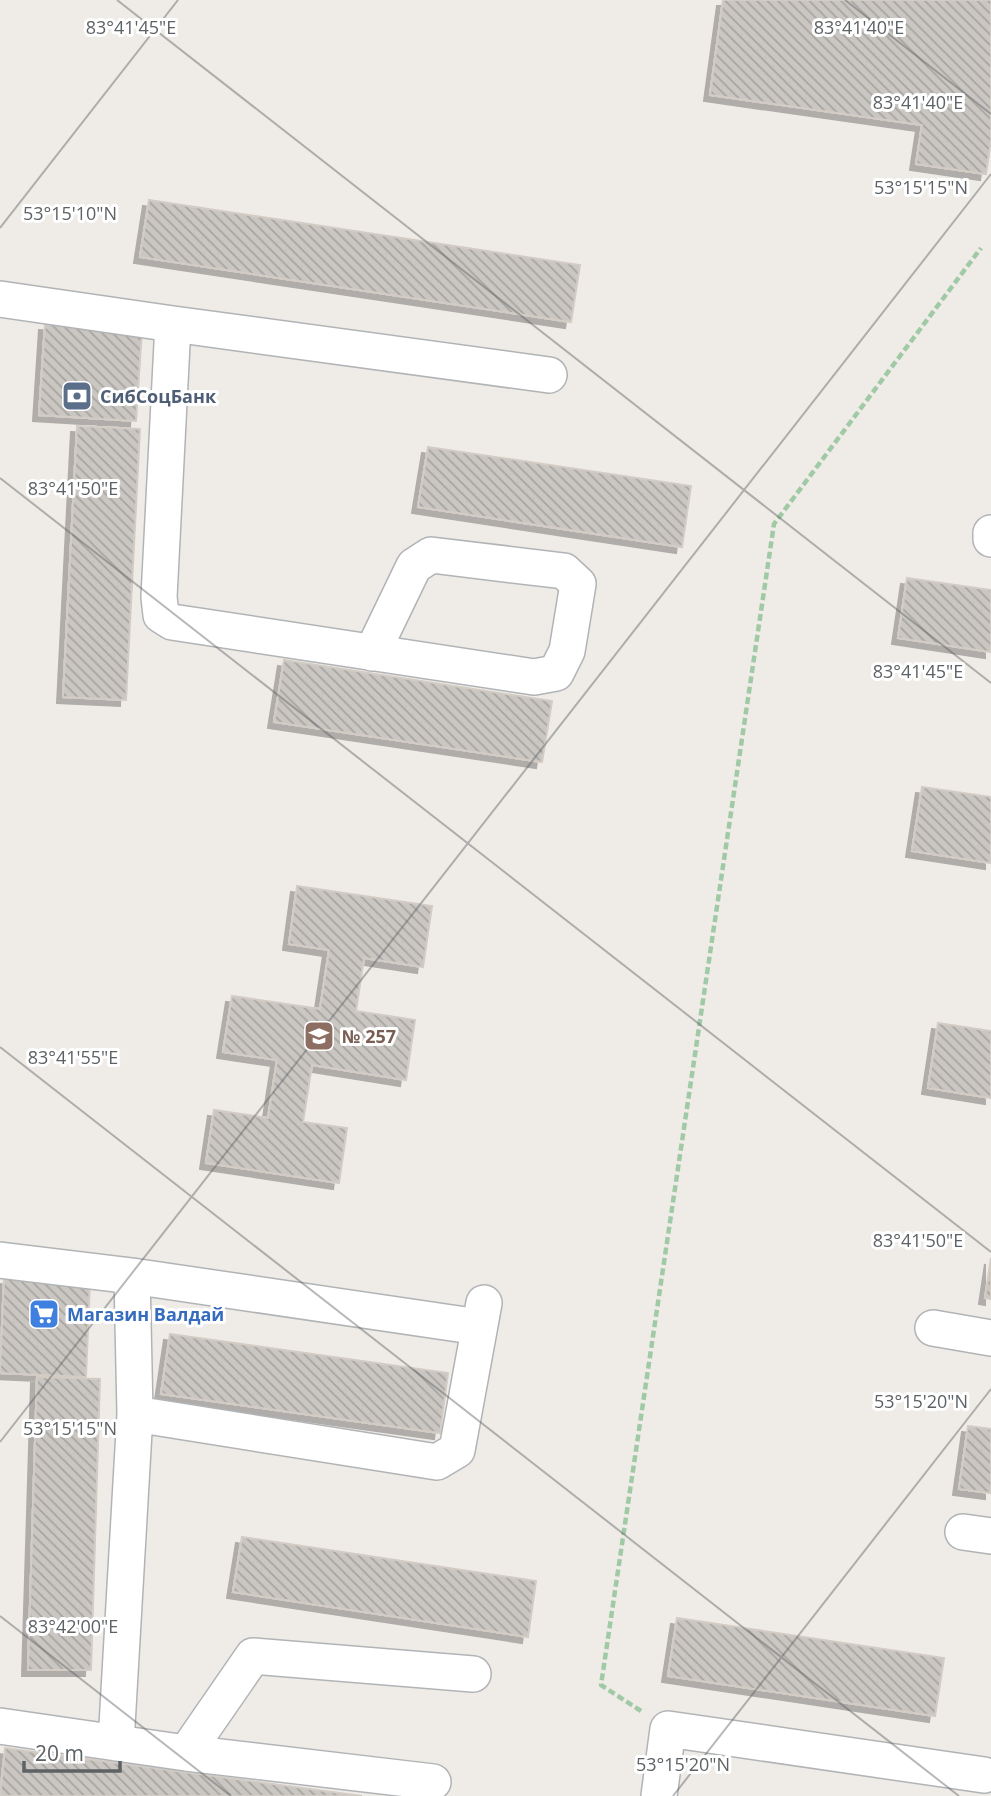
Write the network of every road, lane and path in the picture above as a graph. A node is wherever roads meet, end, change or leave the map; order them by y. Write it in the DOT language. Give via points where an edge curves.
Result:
graph roads {
  1 [pos="981,248"];
  2 [pos="0,299"];
  3 [pos="173,324"];
  4 [pos="550,375"];
  5 [pos="991,533"];
  6 [pos="991,539"];
  7 [pos="372,653"];
  8 [pos="0,1260"];
  9 [pos="132,1276"];
  10 [pos="933,1328"];
  11 [pos="991,1338"];
  12 [pos="135,1414"];
  13 [pos="473,1674"];
  14 [pos="0,1726"];
  15 [pos="668,1729"];
  16 [pos="116,1743"];
  17 [pos="186,1753"];
  18 [pos="984,1775"];
  19 [pos="433,1782"];
  20 [pos="659,1796"];
  1 -- 15 [label="path" via="774,524 601,1685"];
  2 -- 3 [label="lane"];
  3 -- 4 [label="lane"];
  3 -- 7 [label="lane" via="161,615 172,622"];
  5 -- 6 [label="lane"];
  7 -- 7 [label="lane" via="534,677 556,673 567,651 578,584 564,571 431,555 414,566"];
  8 -- 9 [label="lane"];
  9 -- 12 [label="lane"];
  9 -- 12 [label="lane" via="482,1315 457,1450 437,1462"];
  10 -- 11 [label="lane"];
  12 -- 16 [label="lane"];
  13 -- 17 [label="lane" via="253,1656"];
  14 -- 16 [label="lane"];
  15 -- 18 [label="lane"];
  15 -- 20 [label="lane"];
  16 -- 17 [label="lane"];
  17 -- 19 [label="lane"];
}
